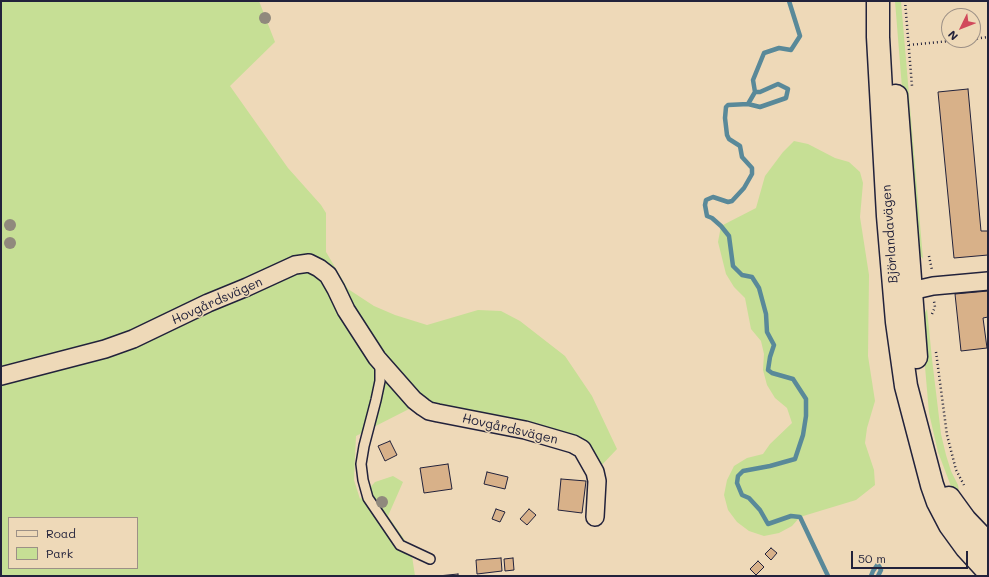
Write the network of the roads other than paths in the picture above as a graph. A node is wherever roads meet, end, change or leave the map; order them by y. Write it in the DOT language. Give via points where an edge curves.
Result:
graph roads {
  1 [pos="878,1"];
  2 [pos="888,1"];
  3 [pos="988,281"];
  4 [pos="903,292"];
  5 [pos="383,366"];
  6 [pos="1,376"];
  7 [pos="927,465"];
  8 [pos="595,517"];
  9 [pos="988,544"];
  10 [pos="430,559"];
  11 [pos="988,571"];
  1 -- 4 [label="street, Björlandavägen" via="888,216"];
  2 -- 4 [label="street, Björlandavägen"];
  3 -- 4 [label="street" via="933,286"];
  4 -- 7 [label="street, Björlandavägen" via="915,353"];
  5 -- 6 [label="street, Hovgårdsvägen" via="360,334 328,276 309,263 295,265 133,339 105,349"];
  5 -- 8 [label="street, Hovgårdsvägen" via="414,400 429,411 525,430 582,449 596,476"];
  5 -- 10 [label="lane" via="380,369 380,381 364,446 361,464 363,480 368,498 400,544"];
  7 -- 9 [label="street, Björlandavägen" via="965,520"];
  7 -- 11 [label="street, Björlandavägen" via="938,502 950,525"];
}
